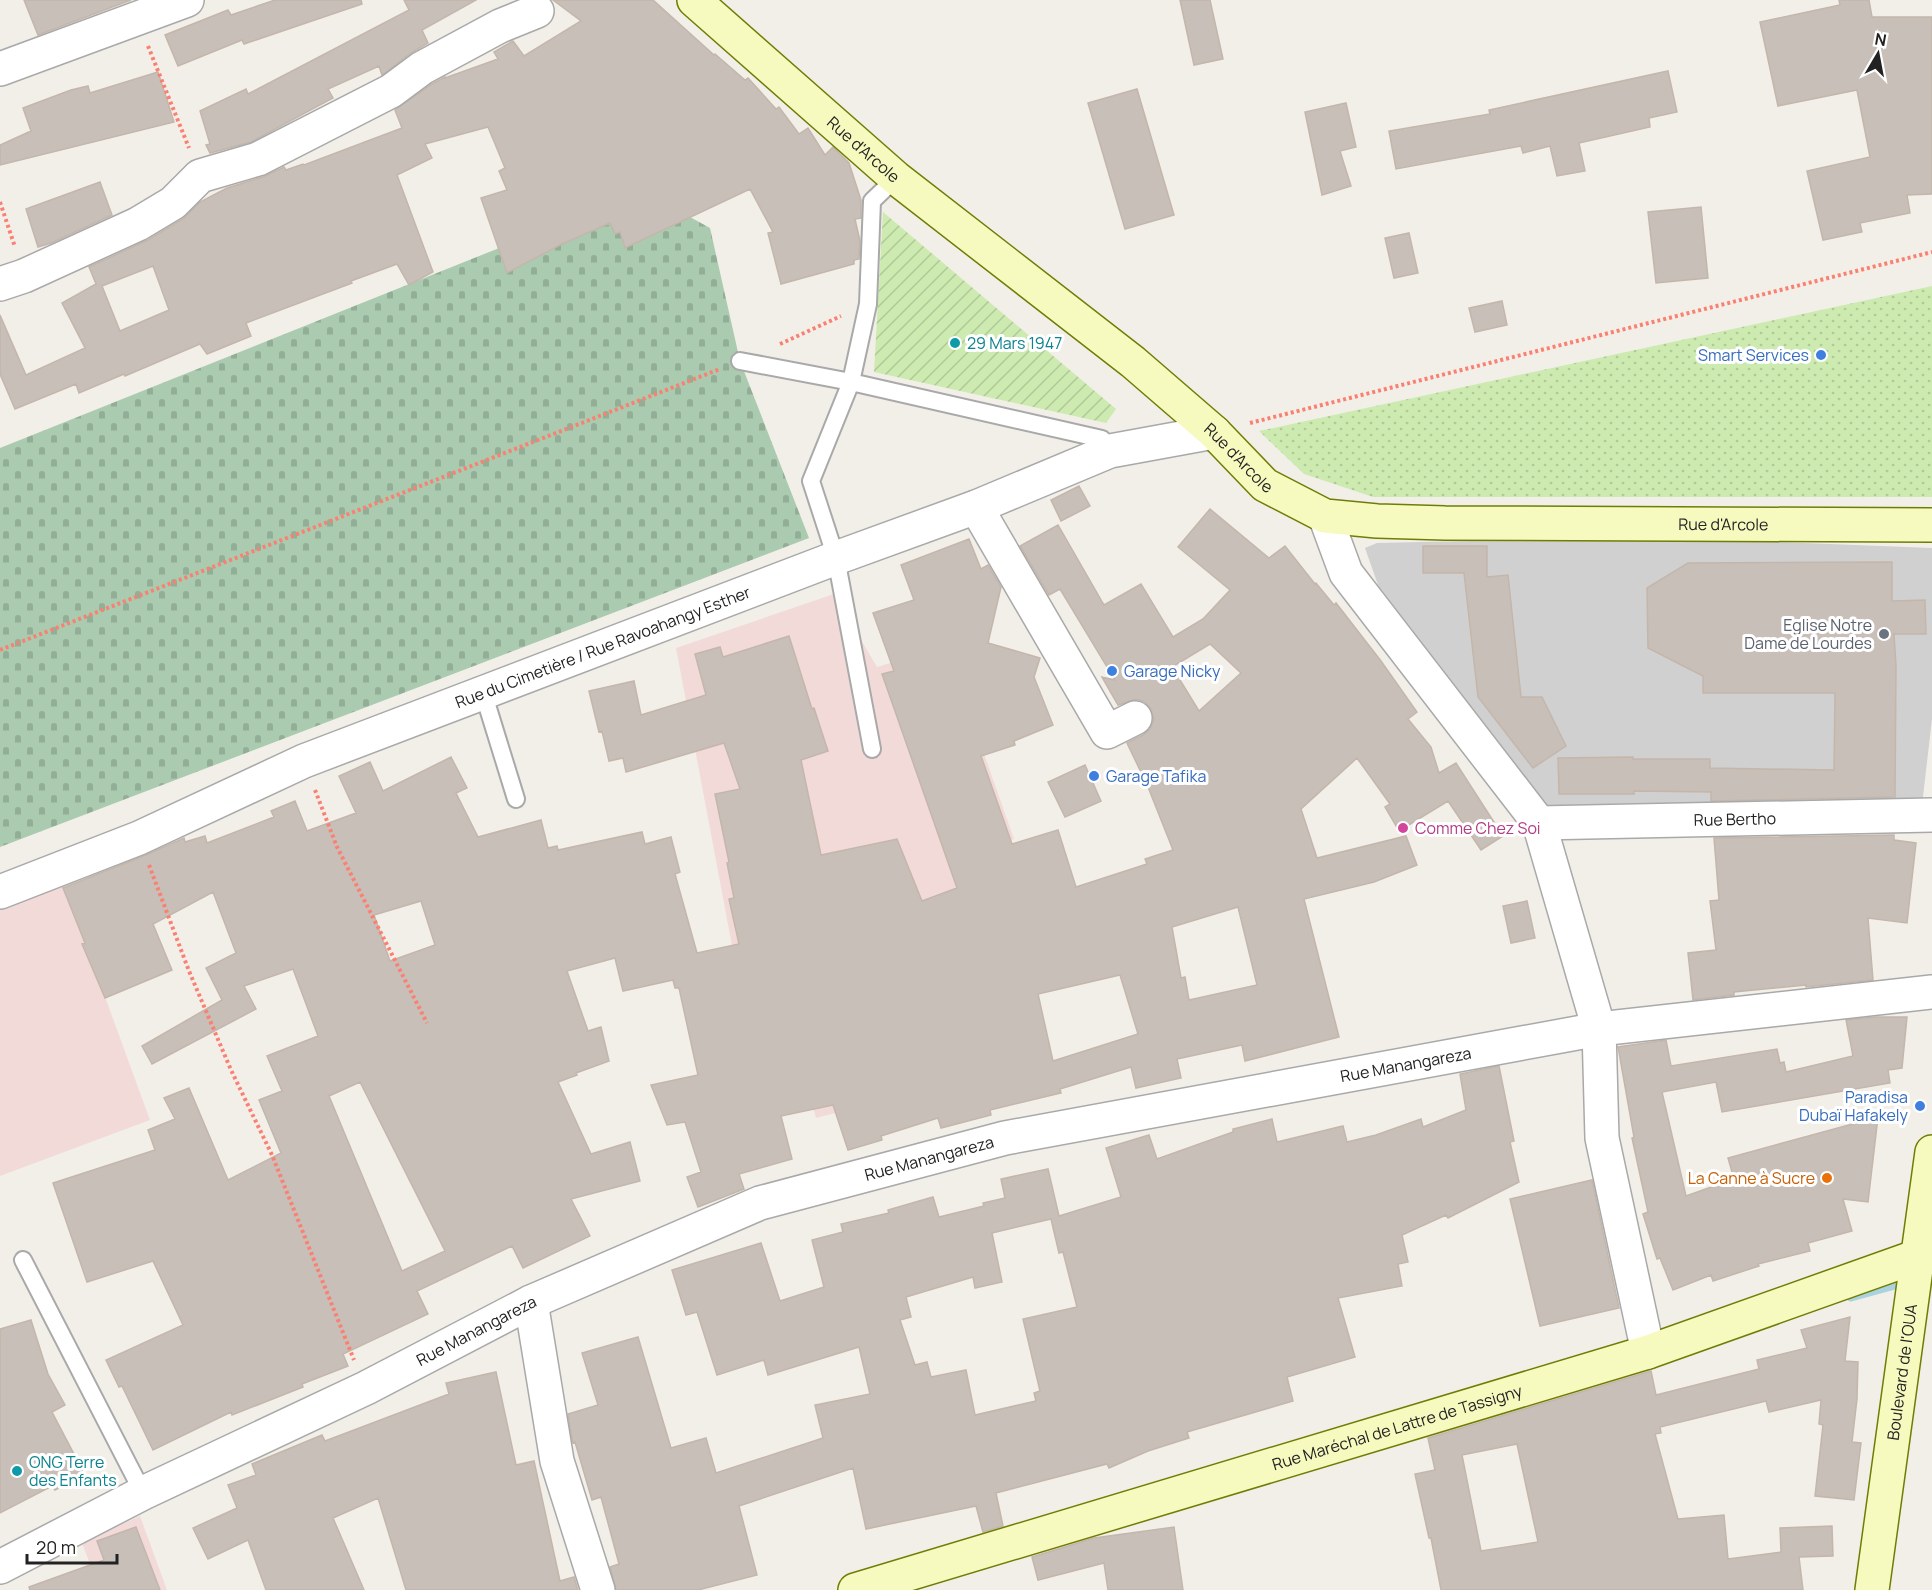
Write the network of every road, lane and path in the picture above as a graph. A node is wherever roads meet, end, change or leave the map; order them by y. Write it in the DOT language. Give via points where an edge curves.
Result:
graph roads {
  1 [pos="187,0"];
  2 [pos="694,0"];
  3 [pos="537,11"];
  4 [pos="143,16"];
  5 [pos="0,69"];
  6 [pos="200,176"];
  7 [pos="896,178"];
  8 [pos="0,202"];
  9 [pos="1932,252"];
  10 [pos="12,280"];
  11 [pos="868,304"];
  12 [pos="741,361"];
  13 [pos="850,382"];
  14 [pos="1214,432"];
  15 [pos="1110,451"];
  16 [pos="976,507"];
  17 [pos="1325,516"];
  18 [pos="1932,525"];
  19 [pos="836,558"];
  20 [pos="0,650"];
  21 [pos="483,692"];
  22 [pos="1134,718"];
  23 [pos="872,749"];
  24 [pos="304,761"];
  25 [pos="516,799"];
  26 [pos="1932,815"];
  27 [pos="1539,823"];
  28 [pos="139,838"];
  29 [pos="0,892"];
  30 [pos="1932,992"];
  31 [pos="427,1023"];
  32 [pos="1599,1029"];
  33 [pos="1932,1152"];
  34 [pos="1925,1253"];
  35 [pos="23,1260"];
  36 [pos="531,1302"];
  37 [pos="1648,1352"];
  38 [pos="366,1388"];
  39 [pos="143,1493"];
  40 [pos="0,1567"];
  41 [pos="598,1590"];
  42 [pos="855,1590"];
  43 [pos="1872,1590"];
  1 -- 4 [label="street"];
  2 -- 7 [label="street, Rue d'Arcole"];
  3 -- 6 [label="street" via="500,26 422,68 391,91 258,159"];
  4 -- 5 [label="street"];
  4 -- 6 [label="path" via="146,41"];
  6 -- 10 [label="street" via="173,203 138,224"];
  7 -- 11 [label="lane" via="872,201"];
  7 -- 14 [label="street, Rue d'Arcole" via="1133,363"];
  8 -- 10 [label="path"];
  9 -- 14 [label="path"];
  11 -- 12 [label="path"];
  11 -- 13 [label="lane"];
  12 -- 13 [label="lane"];
  12 -- 20 [label="path"];
  13 -- 15 [label="lane" via="1101,439"];
  13 -- 19 [label="lane" via="811,481"];
  14 -- 15 [label="street, Rue du Cimetière / Rue Ravoahangy Esther"];
  14 -- 17 [label="street, Rue d'Arcole" via="1265,484"];
  15 -- 16 [label="street, Rue du Cimetière / Rue Ravoahangy Esther"];
  16 -- 19 [label="street, Rue du Cimetière / Rue Ravoahangy Esther"];
  16 -- 22 [label="street" via="1107,732"];
  17 -- 18 [label="street, Rue d'Arcole" via="1445,523"];
  17 -- 27 [label="street" via="1346,573"];
  19 -- 21 [label="street, Rue du Cimetière / Rue Ravoahangy Esther"];
  19 -- 23 [label="lane"];
  21 -- 24 [label="street, Rue du Cimetière / Rue Ravoahangy Esther"];
  21 -- 25 [label="lane"];
  24 -- 28 [label="street, Rue du Cimetière / Rue Ravoahangy Esther"];
  24 -- 31 [label="path" via="337,847"];
  26 -- 27 [label="street, Rue Bertho"];
  27 -- 32 [label="street"];
  28 -- 29 [label="street, Rue du Cimetière / Rue Ravoahangy Esther"];
  28 -- 38 [label="path" via="189,971 272,1155"];
  30 -- 32 [label="street, Rue Manangareza"];
  32 -- 36 [label="street, Rue Manangareza" via="1005,1138 760,1203"];
  32 -- 37 [label="street" via="1602,1138"];
  33 -- 34 [label="street, Boulevard de l'OUA"];
  34 -- 37 [label="street, Rue Maréchal de Lattre de Tassigny"];
  34 -- 43 [label="street, Boulevard de l'OUA"];
  35 -- 39 [label="lane"];
  36 -- 38 [label="street, Rue Manangareza"];
  36 -- 41 [label="street" via="557,1461"];
  37 -- 42 [label="street, Rue Maréchal de Lattre de Tassigny"];
  38 -- 39 [label="street, Rue Manangareza"];
  39 -- 40 [label="street, Rue Manangareza"];
}
